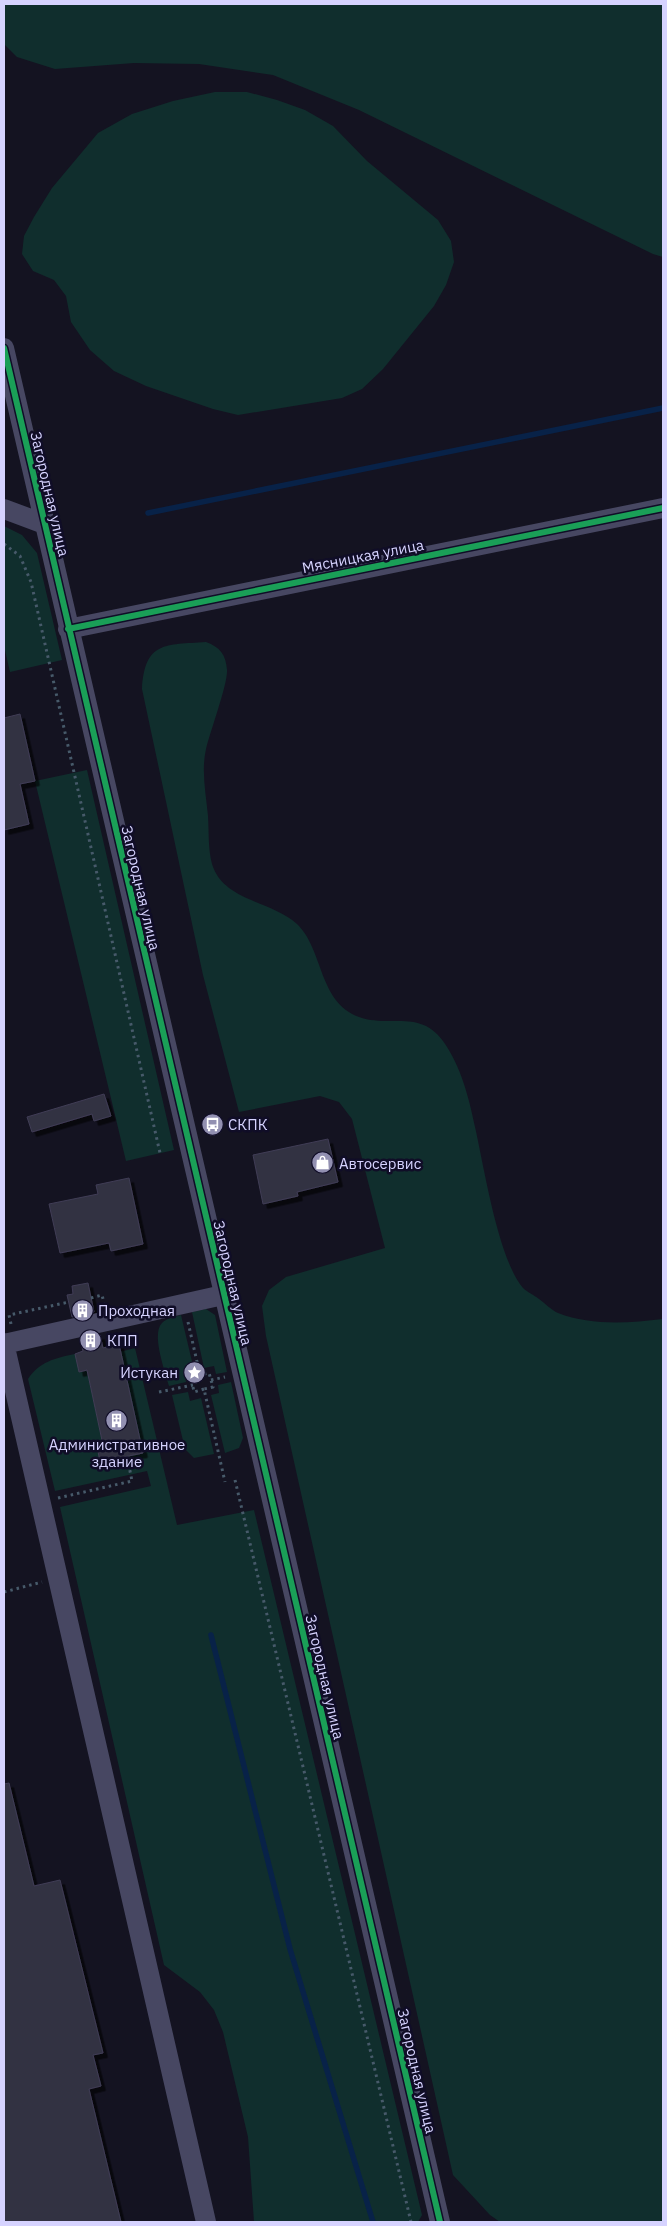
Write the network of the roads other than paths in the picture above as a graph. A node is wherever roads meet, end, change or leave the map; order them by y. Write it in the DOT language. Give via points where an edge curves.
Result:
graph roads {
  1 [pos="4,348"];
  2 [pos="663,508"];
  3 [pos="4,509"];
  4 [pos="44,524"];
  5 [pos="68,629"];
  6 [pos="223,1295"];
  7 [pos="4,1343"];
  8 [pos="206,2222"];
  9 [pos="440,2222"];
  1 -- 4 [label="street, Загородная улица"];
  2 -- 5 [label="street, Мясницкая улица"];
  3 -- 4 [label="street"];
  4 -- 5 [label="street, Загородная улица"];
  5 -- 6 [label="street, Загородная улица"];
  6 -- 7 [label="street"];
  6 -- 9 [label="street, Загородная улица"];
  7 -- 8 [label="street"];
}
